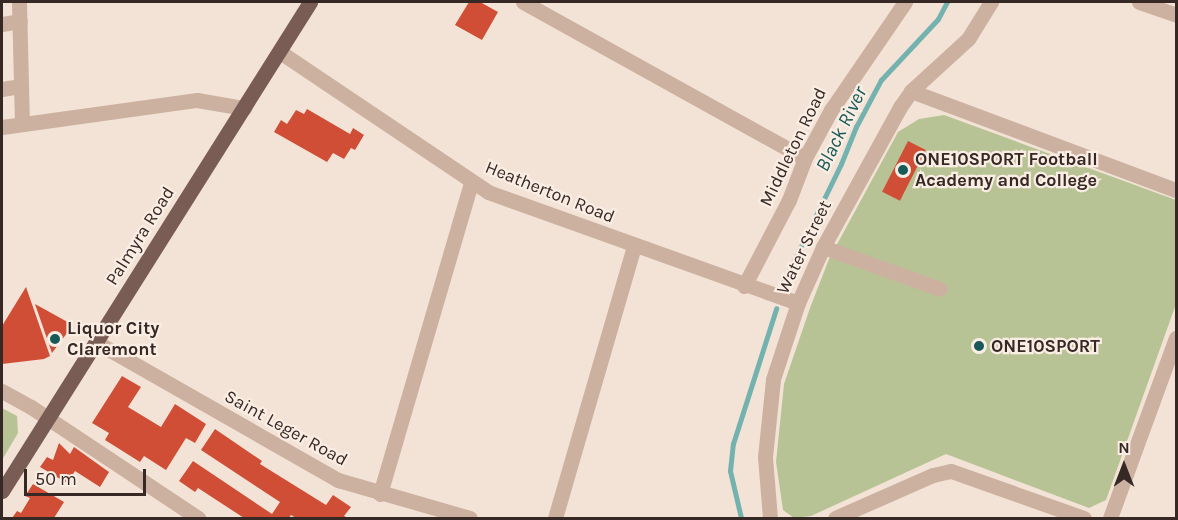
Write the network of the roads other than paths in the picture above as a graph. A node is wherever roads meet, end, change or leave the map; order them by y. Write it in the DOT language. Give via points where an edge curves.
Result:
graph roads {
  1 [pos="19,2"];
  2 [pos="310,2"];
  3 [pos="523,2"];
  4 [pos="905,2"];
  5 [pos="991,2"];
  6 [pos="1139,2"];
  7 [pos="1176,15"];
  8 [pos="20,21"];
  9 [pos="2,24"];
  10 [pos="280,52"];
  11 [pos="20,86"];
  12 [pos="2,89"];
  13 [pos="911,91"];
  14 [pos="244,108"];
  15 [pos="22,124"];
  16 [pos="2,127"];
  17 [pos="805,158"];
  18 [pos="471,182"];
  19 [pos="1176,190"];
  20 [pos="634,246"];
  21 [pos="823,247"];
  22 [pos="744,286"];
  23 [pos="940,289"];
  24 [pos="798,303"];
  25 [pos="1176,338"];
  26 [pos="96,342"];
  27 [pos="1170,373"];
  28 [pos="2,391"];
  29 [pos="48,418"];
  30 [pos="2,491"];
  31 [pos="380,494"];
  32 [pos="198,519"];
  33 [pos="470,519"];
  34 [pos="555,519"];
  35 [pos="770,519"];
  36 [pos="835,519"];
  37 [pos="1084,519"];
  38 [pos="1110,519"];
  1 -- 8 [label="street"];
  2 -- 10 [label="main road, Palmyra Road"];
  3 -- 17 [label="street"];
  4 -- 17 [label="street, Middleton Road" via="840,95"];
  5 -- 13 [label="street, Water Street" via="969,39"];
  6 -- 7 [label="street"];
  8 -- 9 [label="street"];
  8 -- 11 [label="street"];
  10 -- 14 [label="main road, Palmyra Road"];
  10 -- 18 [label="street, Heatherton Road"];
  11 -- 12 [label="street"];
  11 -- 15 [label="street"];
  13 -- 19 [label="street"];
  13 -- 21 [label="street, Water Street"];
  14 -- 15 [label="street" via="197,100"];
  14 -- 26 [label="main road, Palmyra Road"];
  15 -- 16 [label="street"];
  17 -- 22 [label="street, Middleton Road" via="789,200"];
  18 -- 20 [label="street, Heatherton Road" via="488,192"];
  18 -- 31 [label="street"];
  20 -- 22 [label="street, Heatherton Road"];
  20 -- 34 [label="street"];
  21 -- 23 [label="street"];
  21 -- 24 [label="street, Water Street"];
  22 -- 24 [label="street, Heatherton Road"];
  24 -- 35 [label="street, Water Street" via="772,379 765,457"];
  25 -- 27 [label="street"];
  26 -- 29 [label="main road, Palmyra Road"];
  26 -- 31 [label="street, Saint Leger Road" via="338,480"];
  27 -- 38 [label="street"];
  28 -- 29 [label="street"];
  29 -- 30 [label="main road, Palmyra Road"];
  29 -- 32 [label="street"];
  31 -- 33 [label="street, Saint Leger Road"];
  36 -- 37 [label="street" via="933,475 951,471"];
}
